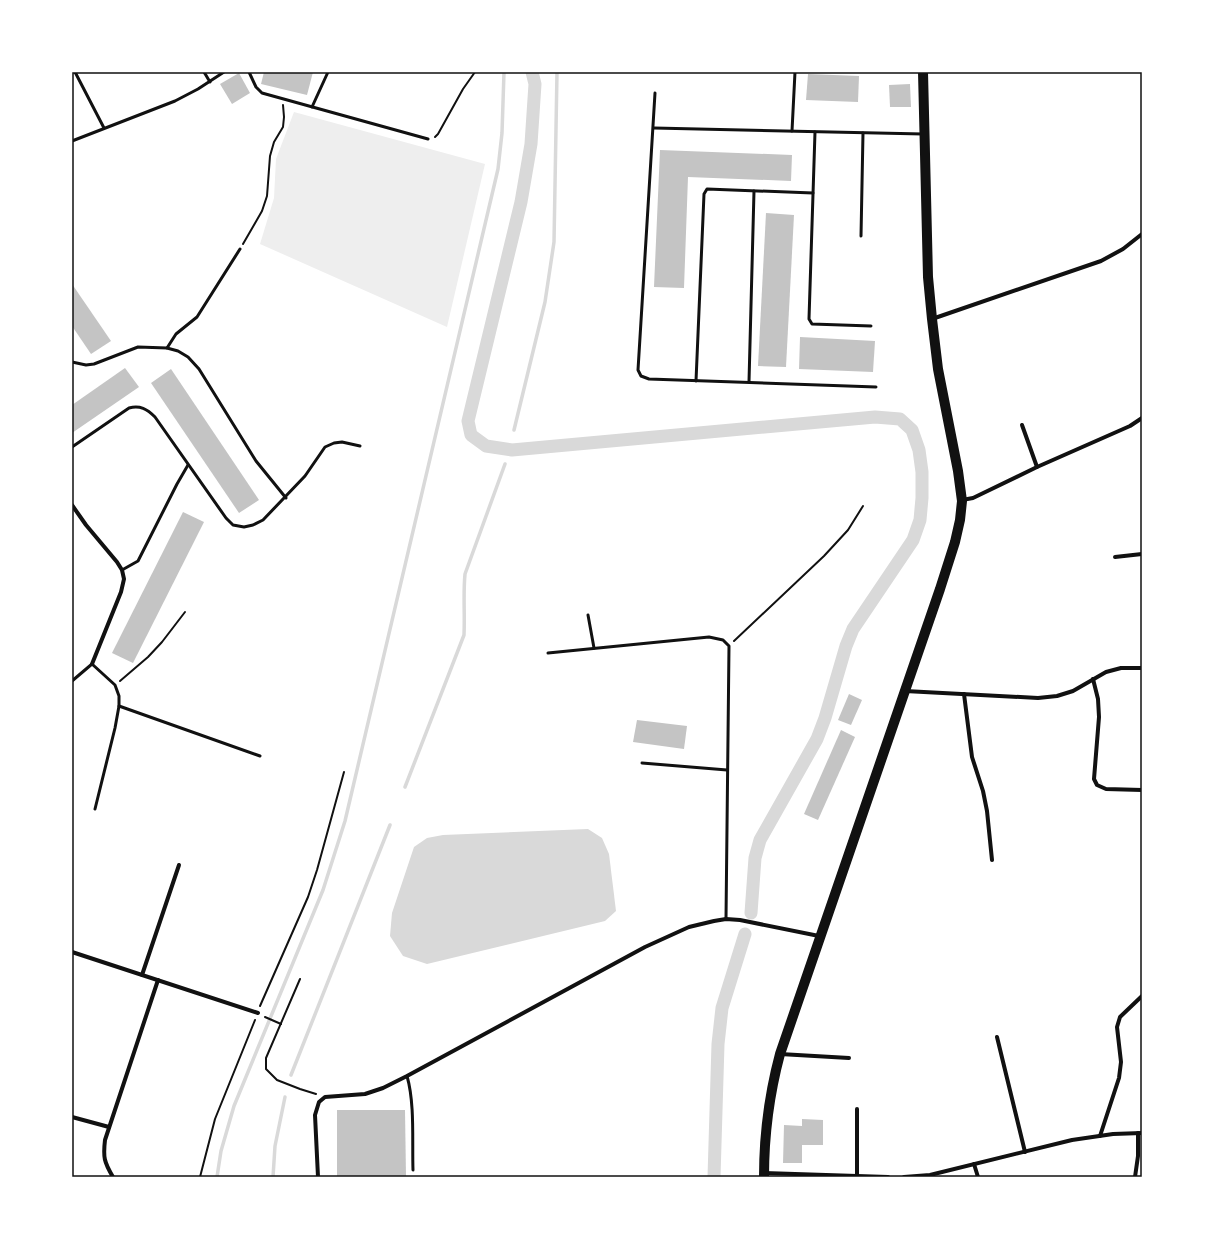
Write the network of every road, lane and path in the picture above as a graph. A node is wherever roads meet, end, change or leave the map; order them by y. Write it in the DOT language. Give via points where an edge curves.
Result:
graph roads {
  1 [pos="75,72"];
  2 [pos="204,72"];
  3 [pos="224,72"];
  4 [pos="249,72"];
  5 [pos="328,72"];
  6 [pos="475,72"];
  7 [pos="795,72"];
  8 [pos="923,72"];
  9 [pos="210,82"];
  10 [pos="655,93"];
  11 [pos="282,99"];
  12 [pos="312,107"];
  13 [pos="104,128"];
  14 [pos="654,128"];
  15 [pos="792,131"];
  16 [pos="815,132"];
  17 [pos="863,133"];
  18 [pos="925,134"];
  19 [pos="428,139"];
  20 [pos="72,141"];
  21 [pos="754,191"];
  22 [pos="813,193"];
  23 [pos="1142,234"];
  24 [pos="861,236"];
  25 [pos="240,248"];
  26 [pos="932,319"];
  27 [pos="871,326"];
  28 [pos="167,348"];
  29 [pos="72,362"];
  30 [pos="696,381"];
  31 [pos="749,382"];
  32 [pos="876,387"];
  33 [pos="1142,418"];
  34 [pos="1022,425"];
  35 [pos="360,446"];
  36 [pos="72,447"];
  37 [pos="188,465"];
  38 [pos="1037,467"];
  39 [pos="286,498"];
  40 [pos="962,500"];
  41 [pos="72,505"];
  42 [pos="863,506"];
  43 [pos="1142,554"];
  44 [pos="1115,557"];
  45 [pos="122,570"];
  46 [pos="185,612"];
  47 [pos="588,615"];
  48 [pos="729,646"];
  49 [pos="594,648"];
  50 [pos="548,652"];
  51 [pos="92,664"];
  52 [pos="1142,668"];
  53 [pos="1093,679"];
  54 [pos="72,681"];
  55 [pos="114,686"];
  56 [pos="905,691"];
  57 [pos="964,694"];
  58 [pos="119,706"];
  59 [pos="260,756"];
  60 [pos="642,763"];
  61 [pos="727,770"];
  62 [pos="344,772"];
  63 [pos="1142,790"];
  64 [pos="95,809"];
  65 [pos="992,860"];
  66 [pos="179,865"];
  67 [pos="726,919"];
  68 [pos="820,936"];
  69 [pos="72,952"];
  70 [pos="142,975"];
  71 [pos="300,979"];
  72 [pos="158,980"];
  73 [pos="1142,996"];
  74 [pos="258,1013"];
  75 [pos="281,1024"];
  76 [pos="997,1037"];
  77 [pos="780,1054"];
  78 [pos="849,1058"];
  79 [pos="407,1076"];
  80 [pos="325,1097"];
  81 [pos="857,1109"];
  82 [pos="72,1117"];
  83 [pos="109,1127"];
  84 [pos="1140,1133"];
  85 [pos="1100,1136"];
  86 [pos="1025,1152"];
  87 [pos="974,1164"];
  88 [pos="413,1170"];
  89 [pos="764,1175"];
  90 [pos="857,1176"];
  91 [pos="112,1177"];
  92 [pos="200,1177"];
  93 [pos="318,1177"];
  94 [pos="888,1177"];
  95 [pos="904,1177"];
  96 [pos="978,1177"];
  97 [pos="1136,1177"];
  1 -- 13 [label="lane"];
  2 -- 9 [label="lane"];
  3 -- 9 [label="lane"];
  4 -- 11 [label="lane" via="262,93"];
  5 -- 12 [label="lane"];
  6 -- 19 [label="path" via="438,134"];
  7 -- 15 [label="lane"];
  8 -- 18 [label="main road"];
  9 -- 13 [label="lane" via="174,101"];
  10 -- 14 [label="lane"];
  11 -- 12 [label="lane"];
  11 -- 25 [label="path" via="284,117 270,156 267,196 262,211"];
  12 -- 19 [label="lane"];
  13 -- 20 [label="lane"];
  14 -- 15 [label="lane"];
  14 -- 30 [label="lane" via="638,370 641,376 649,379"];
  15 -- 16 [label="lane"];
  16 -- 17 [label="lane"];
  16 -- 22 [label="lane"];
  17 -- 18 [label="lane"];
  17 -- 24 [label="lane"];
  18 -- 26 [label="main road" via="928,277"];
  21 -- 22 [label="lane"];
  21 -- 30 [label="lane" via="707,189 704,194"];
  21 -- 31 [label="lane"];
  22 -- 27 [label="lane" via="809,319 812,324"];
  23 -- 26 [label="street" via="1101,261"];
  25 -- 28 [label="lane" via="197,317 176,334"];
  26 -- 40 [label="main road" via="938,369"];
  28 -- 29 [label="lane" via="138,348 94,364"];
  28 -- 39 [label="lane" via="188,357 199,369 256,461"];
  30 -- 31 [label="lane"];
  31 -- 32 [label="lane"];
  33 -- 38 [label="street" via="1130,426"];
  34 -- 38 [label="street"];
  35 -- 39 [label="lane" via="342,442 325,447"];
  36 -- 37 [label="lane" via="129,408 143,407 155,417"];
  37 -- 39 [label="lane" via="233,524 244,527 253,525 263,520"];
  37 -- 45 [label="lane" via="138,561"];
  38 -- 40 [label="street" via="972,498"];
  40 -- 56 [label="main road" via="955,542"];
  41 -- 45 [label="street"];
  42 -- 48 [label="path" via="848,530 824,556"];
  43 -- 44 [label="street"];
  45 -- 51 [label="street" via="123,586"];
  46 -- 55 [label="path" via="148,657"];
  47 -- 49 [label="lane"];
  48 -- 49 [label="lane" via="723,640 709,637"];
  48 -- 61 [label="lane"];
  49 -- 50 [label="lane"];
  51 -- 54 [label="lane"];
  51 -- 55 [label="lane"];
  52 -- 53 [label="street" via="1121,668"];
  53 -- 57 [label="street" via="1057,696 1038,698"];
  53 -- 63 [label="street" via="1099,717 1094,779 1097,785 1106,789"];
  55 -- 58 [label="lane" via="119,696"];
  56 -- 57 [label="street"];
  56 -- 68 [label="main road"];
  57 -- 65 [label="street" via="972,757 987,811"];
  58 -- 59 [label="lane"];
  58 -- 64 [label="lane"];
  60 -- 61 [label="lane"];
  61 -- 67 [label="lane"];
  62 -- 74 [label="path" via="308,897"];
  66 -- 70 [label="street"];
  67 -- 68 [label="street"];
  67 -- 79 [label="street" via="689,927 645,947"];
  68 -- 77 [label="main road"];
  69 -- 70 [label="street"];
  70 -- 72 [label="street"];
  71 -- 75 [label="path"];
  72 -- 74 [label="street"];
  72 -- 83 [label="street"];
  73 -- 85 [label="street" via="1120,1017 1117,1027 1119,1078"];
  74 -- 75 [label="path"];
  74 -- 92 [label="path" via="215,1119"];
  75 -- 80 [label="path" via="266,1058 266,1069 277,1080"];
  76 -- 86 [label="street"];
  77 -- 78 [label="street"];
  77 -- 89 [label="main road" via="768,1106"];
  79 -- 80 [label="street" via="365,1094"];
  79 -- 88 [label="lane" via="412,1101"];
  80 -- 93 [label="street" via="319,1102 314,1115"];
  81 -- 90 [label="street"];
  82 -- 83 [label="street"];
  83 -- 91 [label="street" via="104,1140 103,1156"];
  84 -- 85 [label="street"];
  84 -- 97 [label="street"];
  85 -- 86 [label="street"];
  86 -- 87 [label="street"];
  87 -- 95 [label="street" via="930,1176"];
  87 -- 96 [label="street"];
  89 -- 90 [label="street"];
  90 -- 94 [label="street"];
}
